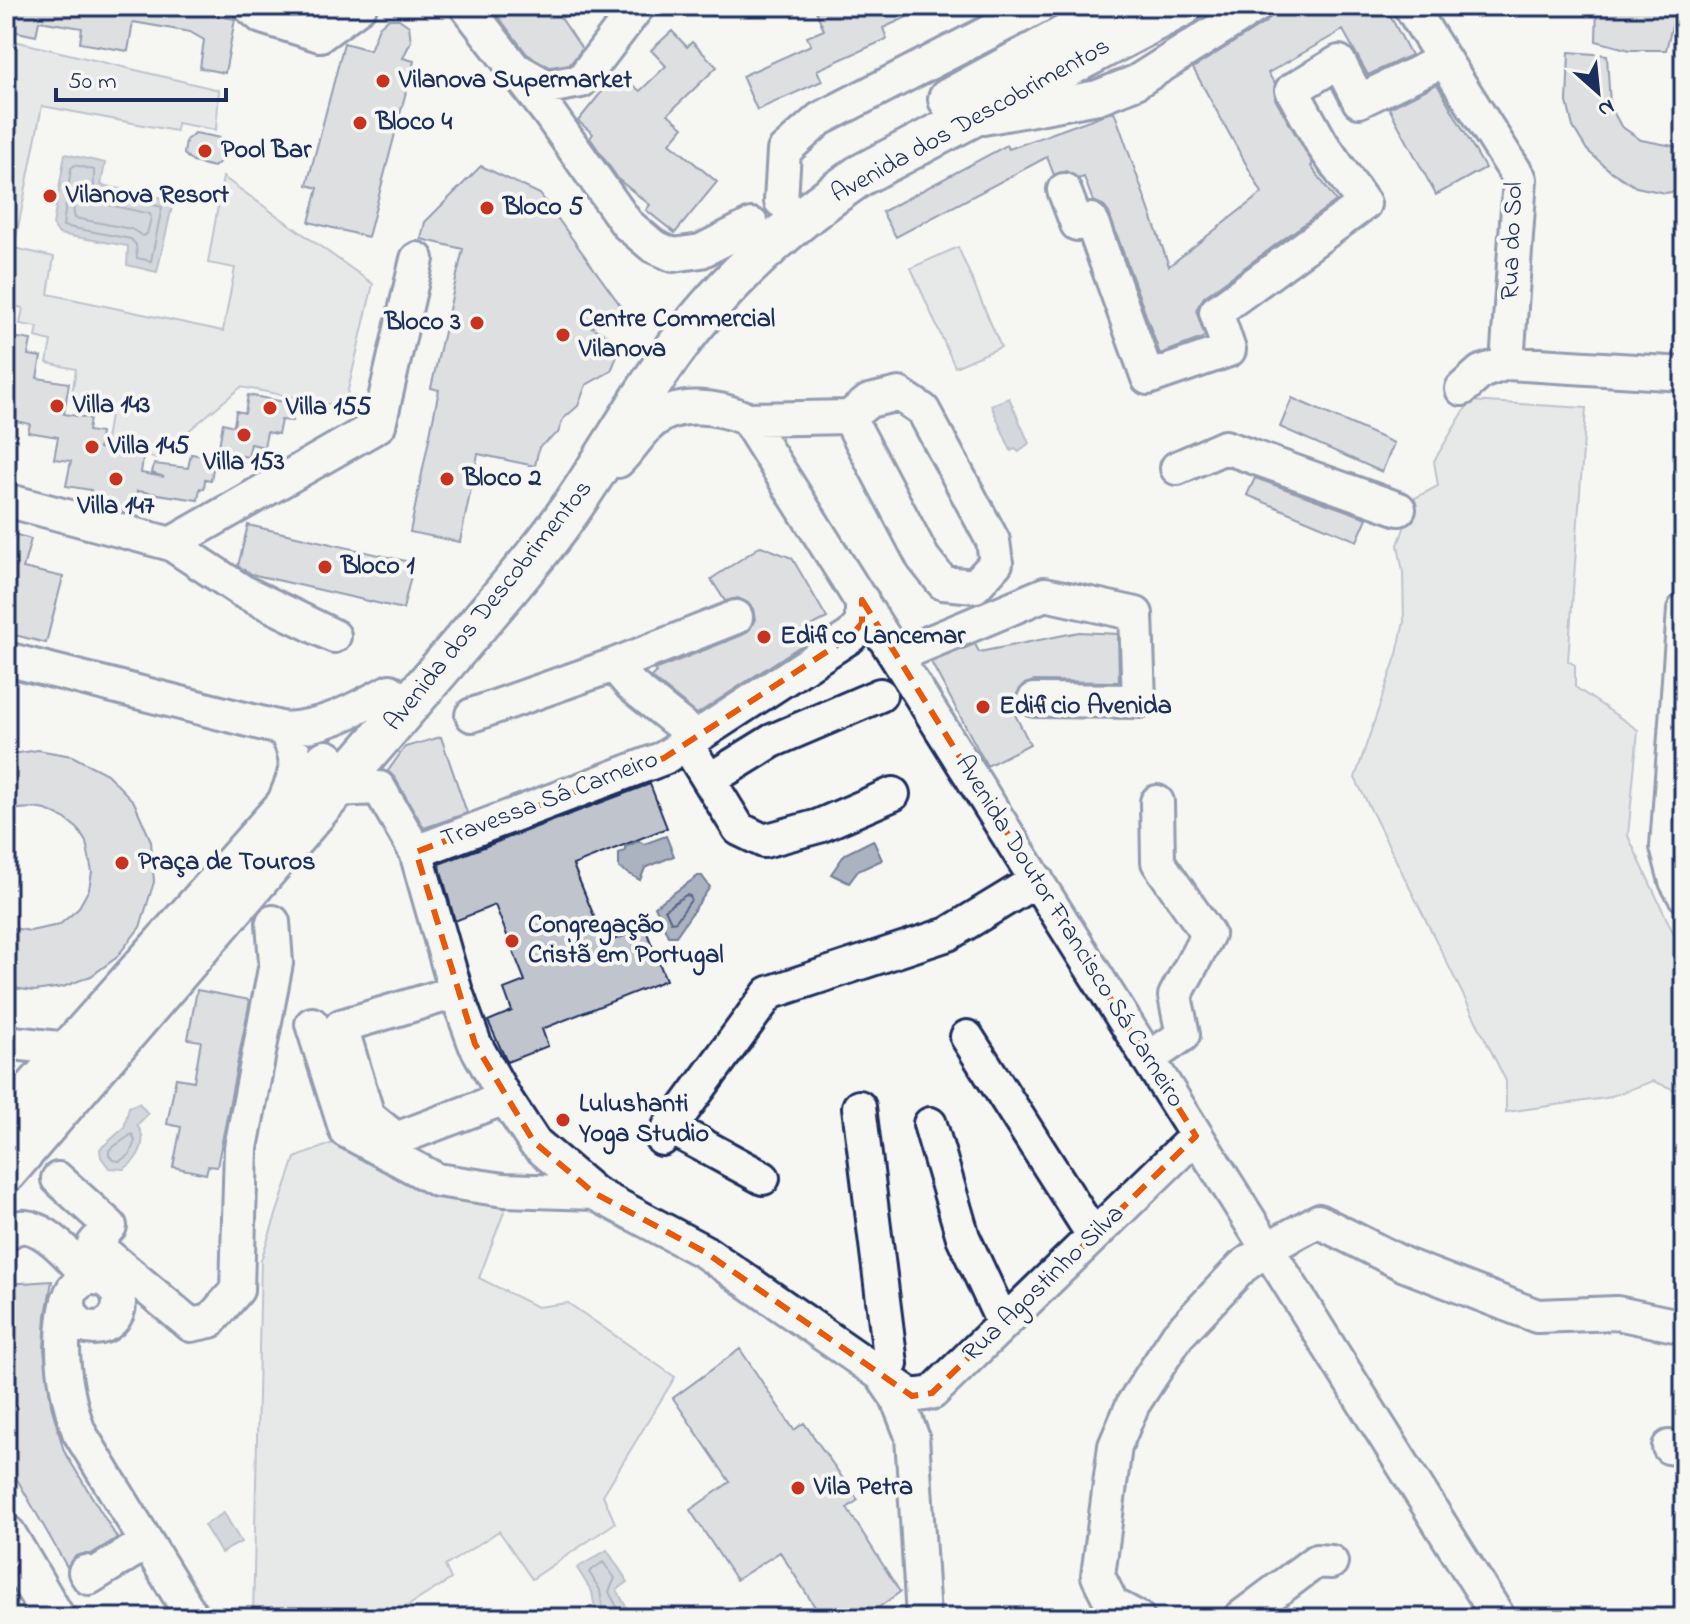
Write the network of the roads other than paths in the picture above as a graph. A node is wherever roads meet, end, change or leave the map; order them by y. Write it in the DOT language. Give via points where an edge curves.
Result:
graph roads {
  1 [pos="249,6"];
  2 [pos="360,6"];
  3 [pos="466,6"];
  4 [pos="638,6"];
  5 [pos="1040,6"];
  6 [pos="1121,6"];
  7 [pos="1182,6"];
  8 [pos="1256,6"];
  9 [pos="1410,6"];
  10 [pos="1444,60"];
  11 [pos="514,67"];
  12 [pos="967,120"];
  13 [pos="1064,190"];
  14 [pos="767,213"];
  15 [pos="417,259"];
  16 [pos="1507,363"];
  17 [pos="1684,374"];
  18 [pos="1462,389"];
  19 [pos="849,417"];
  20 [pos="747,419"];
  21 [pos="1177,468"];
  22 [pos="581,496"];
  23 [pos="6,500"];
  24 [pos="1399,509"];
  25 [pos="171,544"];
  26 [pos="862,600"];
  27 [pos="1684,610"];
  28 [pos="736,617"];
  29 [pos="334,636"];
  30 [pos="897,656"];
  31 [pos="6,659"];
  32 [pos="614,665"];
  33 [pos="390,691"];
  34 [pos="880,695"];
  35 [pos="1034,700"];
  36 [pos="748,704"];
  37 [pos="472,715"];
  38 [pos="284,729"];
  39 [pos="691,740"];
  40 [pos="772,741"];
  41 [pos="709,780"];
  42 [pos="335,790"];
  43 [pos="893,794"];
  44 [pos="1157,802"];
  45 [pos="279,812"];
  46 [pos="416,852"];
  47 [pos="1037,880"];
  48 [pos="1681,884"];
  49 [pos="273,922"];
  50 [pos="456,992"];
  51 [pos="312,1024"];
  52 [pos="967,1037"];
  53 [pos="6,1039"];
  54 [pos="67,1049"];
  55 [pos="1148,1059"];
  56 [pos="505,1098"];
  57 [pos="859,1107"];
  58 [pos="6,1121"];
  59 [pos="930,1124"];
  60 [pos="1196,1136"];
  61 [pos="6,1172"];
  62 [pos="763,1178"];
  63 [pos="58,1179"];
  64 [pos="594,1193"];
  65 [pos="6,1234"];
  66 [pos="1093,1235"];
  67 [pos="1268,1248"];
  68 [pos="86,1276"];
  69 [pos="1003,1323"];
  70 [pos="1684,1327"];
  71 [pos="76,1337"];
  72 [pos="882,1376"];
  73 [pos="6,1536"];
  74 [pos="146,1543"];
  75 [pos="1331,1562"];
  76 [pos="85,1572"];
  77 [pos="6,1582"];
  78 [pos="1478,1584"];
  79 [pos="188,1616"];
  80 [pos="28,1618"];
  81 [pos="54,1618"];
  82 [pos="923,1618"];
  83 [pos="1138,1618"];
  84 [pos="1240,1618"];
  85 [pos="1481,1618"];
  86 [pos="1499,1618"];
  1 -- 2 [label="street" via="262,17 320,35"];
  3 -- 11 [label="street"];
  4 -- 11 [label="street" via="581,81 547,87"];
  5 -- 14 [label="street" via="820,119 784,151"];
  6 -- 14 [label="main road, Avenida dos Descobrimentos" via="847,155"];
  7 -- 12 [label="main road, Avenida dos Descobrimentos"];
  8 -- 12 [label="street" via="1136,82 1048,108"];
  9 -- 10 [label="street, Rua do Sol"];
  10 -- 13 [label="street" via="1359,101 1339,62 1292,90 1364,204 1216,312 1229,350 1148,378 1091,220 1077,224"];
  10 -- 16 [label="street, Rua do Sol" via="1520,179"];
  11 -- 14 [label="street" via="627,224 653,246 673,255 701,251"];
  12 -- 22 [label="main road, Avenida dos Descobrimentos" via="859,176 741,273 662,367"];
  14 -- 33 [label="main road, Avenida dos Descobrimentos" via="703,275 649,342 543,504"];
  15 -- 25 [label="street" via="379,425"];
  16 -- 17 [label="street"];
  16 -- 18 [label="street" via="1481,372"];
  19 -- 19 [label="street" via="923,558 943,583 975,586 996,563 993,541 923,410 899,394 869,401"];
  19 -- 20 [label="street"];
  20 -- 22 [label="street" via="706,407 669,413 653,421"];
  20 -- 26 [label="street, Avenida Doutor Francisco Sá Carneiro"];
  21 -- 24 [label="street" via="1225,447"];
  22 -- 42 [label="main road, Avenida dos Descobrimentos"];
  23 -- 25 [label="street"];
  25 -- 29 [label="street" via="242,591"];
  26 -- 30 [label="street, Avenida Doutor Francisco Sá Carneiro"];
  26 -- 36 [label="street, Travessa Sá Carneiro" via="862,623 851,636"];
  27 -- 48 [label="street" via="1667,847"];
  28 -- 32 [label="street"];
  30 -- 35 [label="street" via="1045,594 1136,614 1139,701"];
  30 -- 47 [label="street, Avenida Doutor Francisco Sá Carneiro"];
  31 -- 38 [label="street"];
  32 -- 37 [label="street"];
  32 -- 39 [label="street"];
  33 -- 38 [label="street" via="310,728"];
  33 -- 45 [label="main road, Avenida dos Descobrimentos"];
  34 -- 40 [label="street"];
  36 -- 39 [label="street, Travessa Sá Carneiro"];
  36 -- 40 [label="street"];
  38 -- 45 [label="street" via="295,749 297,771"];
  39 -- 41 [label="street"];
  39 -- 46 [label="street, Travessa Sá Carneiro" via="664,758"];
  40 -- 41 [label="street"];
  41 -- 43 [label="street" via="739,829 764,841 819,826"];
  42 -- 46 [label="street" via="379,788"];
  42 -- 61 [label="main road, Avenida dos Descobrimentos"];
  44 -- 55 [label="street" via="1158,862 1208,934 1175,996 1183,1035"];
  45 -- 54 [label="main road, Avenida dos Descobrimentos"];
  46 -- 50 [label="street"];
  47 -- 55 [label="street, Avenida Doutor Francisco Sá Carneiro"];
  47 -- 62 [label="street" via="948,934 769,993 665,1133"];
  49 -- 68 [label="street" via="276,963 241,1148 237,1290 210,1321 191,1325"];
  50 -- 56 [label="street" via="475,1044"];
  50 -- 56 [label="street" via="341,1026 368,1116 396,1139"];
  51 -- 64 [label="street" via="346,1131 437,1180 504,1190"];
  52 -- 66 [label="street"];
  53 -- 54 [label="street"];
  54 -- 58 [label="main road, Avenida dos Descobrimentos"];
  55 -- 60 [label="street, Avenida Doutor Francisco Sá Carneiro"];
  56 -- 64 [label="street" via="534,1142"];
  57 -- 72 [label="street" via="891,1364"];
  59 -- 69 [label="street" via="963,1237"];
  60 -- 66 [label="street, Rua Agostinho Silva"];
  60 -- 67 [label="street, Avenida Doutor Francisco Sá Carneiro"];
  63 -- 68 [label="street" via="110,1226 94,1244"];
  64 -- 72 [label="street, Rua Agostinho Silva" via="705,1252"];
  65 -- 68 [label="street" via="24,1225 39,1230"];
  66 -- 69 [label="street, Rua Agostinho Silva"];
  67 -- 70 [label="street" via="1318,1221 1405,1265 1537,1316 1617,1313"];
  67 -- 78 [label="street, Avenida Doutor Francisco Sá Carneiro"];
  67 -- 83 [label="street" via="1242,1267 1178,1335 1133,1404 1115,1446 1098,1576 1112,1604"];
  68 -- 71 [label="street" via="64,1321"];
  68 -- 71 [label="street" via="110,1284 119,1302 107,1325"];
  69 -- 72 [label="street, Rua Agostinho Silva" via="932,1393 912,1396"];
  71 -- 74 [label="street" via="69,1403 79,1432"];
  72 -- 82 [label="street" via="912,1436"];
  73 -- 81 [label="main road"];
  74 -- 76 [label="street" via="89,1578"];
  74 -- 79 [label="street"];
  75 -- 84 [label="street" via="1316,1561"];
  77 -- 80 [label="main road"];
  78 -- 85 [label="street"];
  78 -- 86 [label="street, Avenida Doutor Francisco Sá Carneiro"];
}
